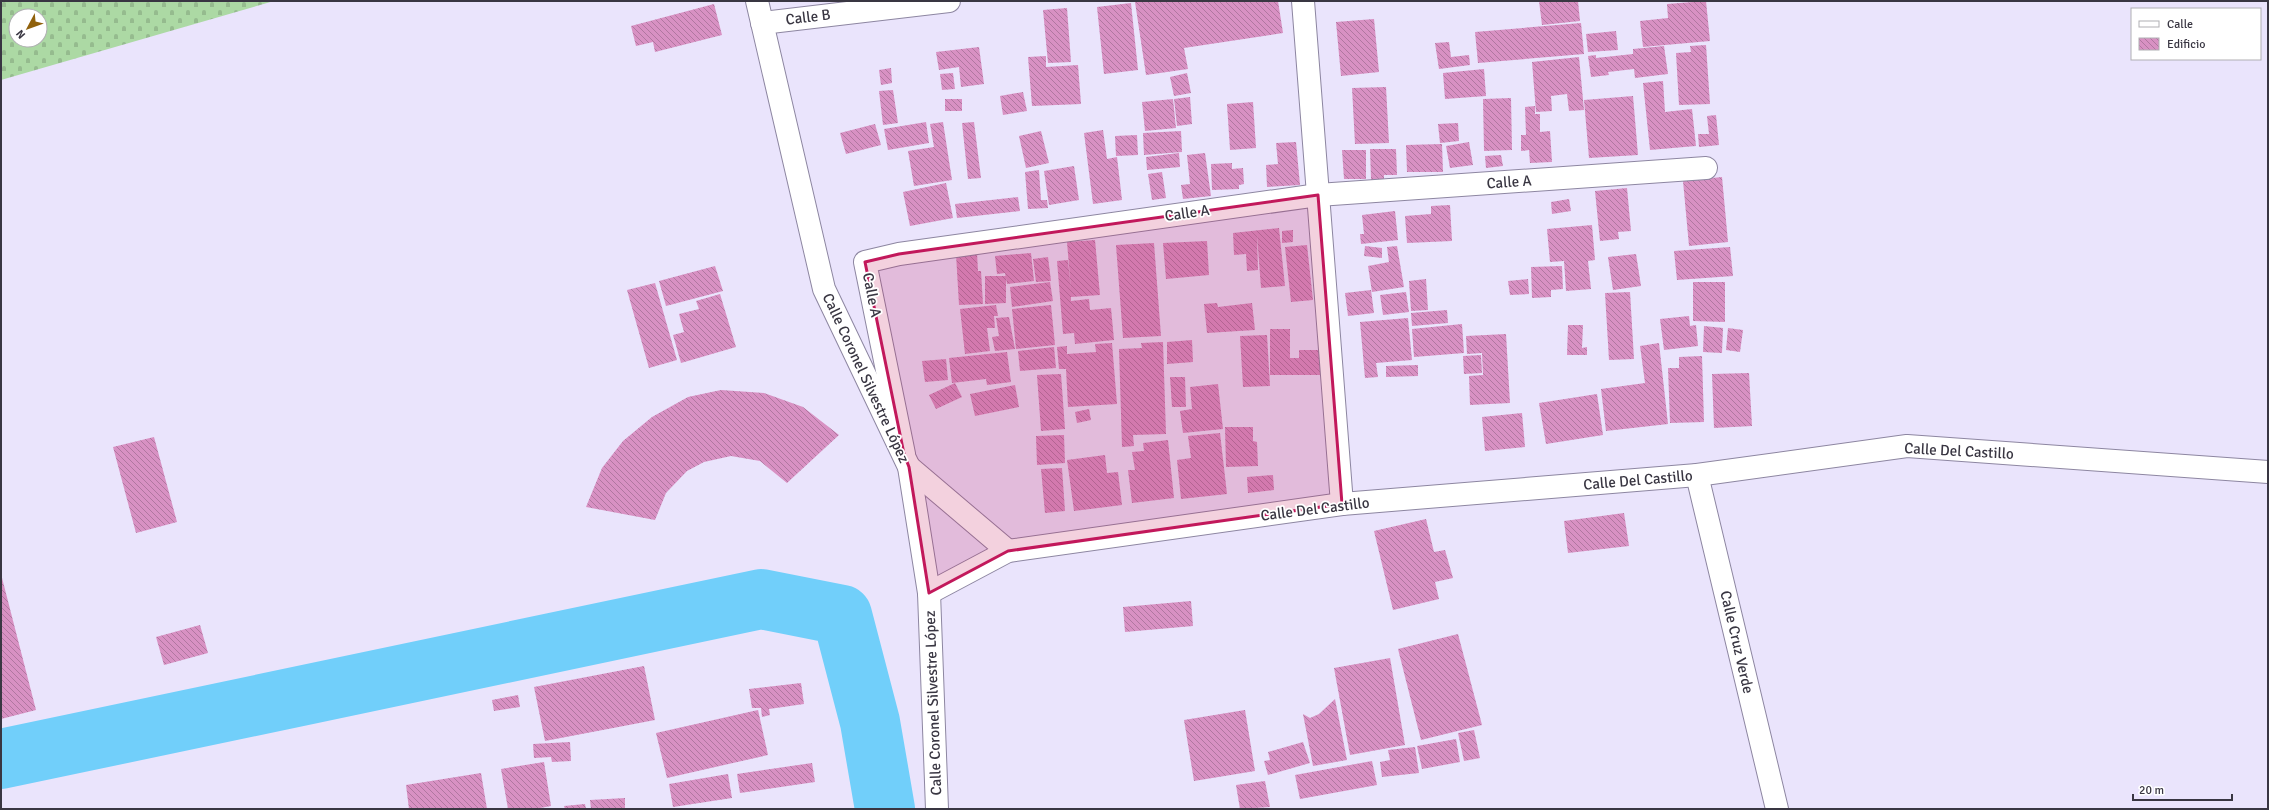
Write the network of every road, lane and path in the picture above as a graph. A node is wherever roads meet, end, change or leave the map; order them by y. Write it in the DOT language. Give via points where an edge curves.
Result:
graph roads {
  1 [pos="757,1"];
  2 [pos="949,1"];
  3 [pos="1303,1"];
  4 [pos="806,9"];
  5 [pos="762,22"];
  6 [pos="1706,168"];
  7 [pos="1318,195"];
  8 [pos="906,460"];
  9 [pos="2268,472"];
  10 [pos="1697,475"];
  11 [pos="1342,504"];
  12 [pos="1008,551"];
  13 [pos="929,593"];
  14 [pos="937,809"];
  15 [pos="1777,809"];
  1 -- 5 [label="street, Calle Coronel Silvestre López"];
  2 -- 4 [label="street, Calle B"];
  3 -- 7 [label="street"];
  4 -- 5 [label="street, Calle B"];
  5 -- 8 [label="street, Calle Coronel Silvestre López" via="824,289"];
  6 -- 7 [label="street, Calle A"];
  7 -- 8 [label="street, Calle A" via="899,254 865,262"];
  7 -- 11 [label="street"];
  8 -- 12 [label="street"];
  8 -- 13 [label="street, Calle Coronel Silvestre López"];
  9 -- 10 [label="street, Calle Del Castillo" via="1908,446"];
  10 -- 11 [label="street, Calle Del Castillo"];
  10 -- 15 [label="street, Calle Cruz Verde"];
  11 -- 12 [label="street, Calle Del Castillo"];
  12 -- 13 [label="street, Calle Del Castillo"];
  13 -- 14 [label="street, Calle Coronel Silvestre López"];
}
